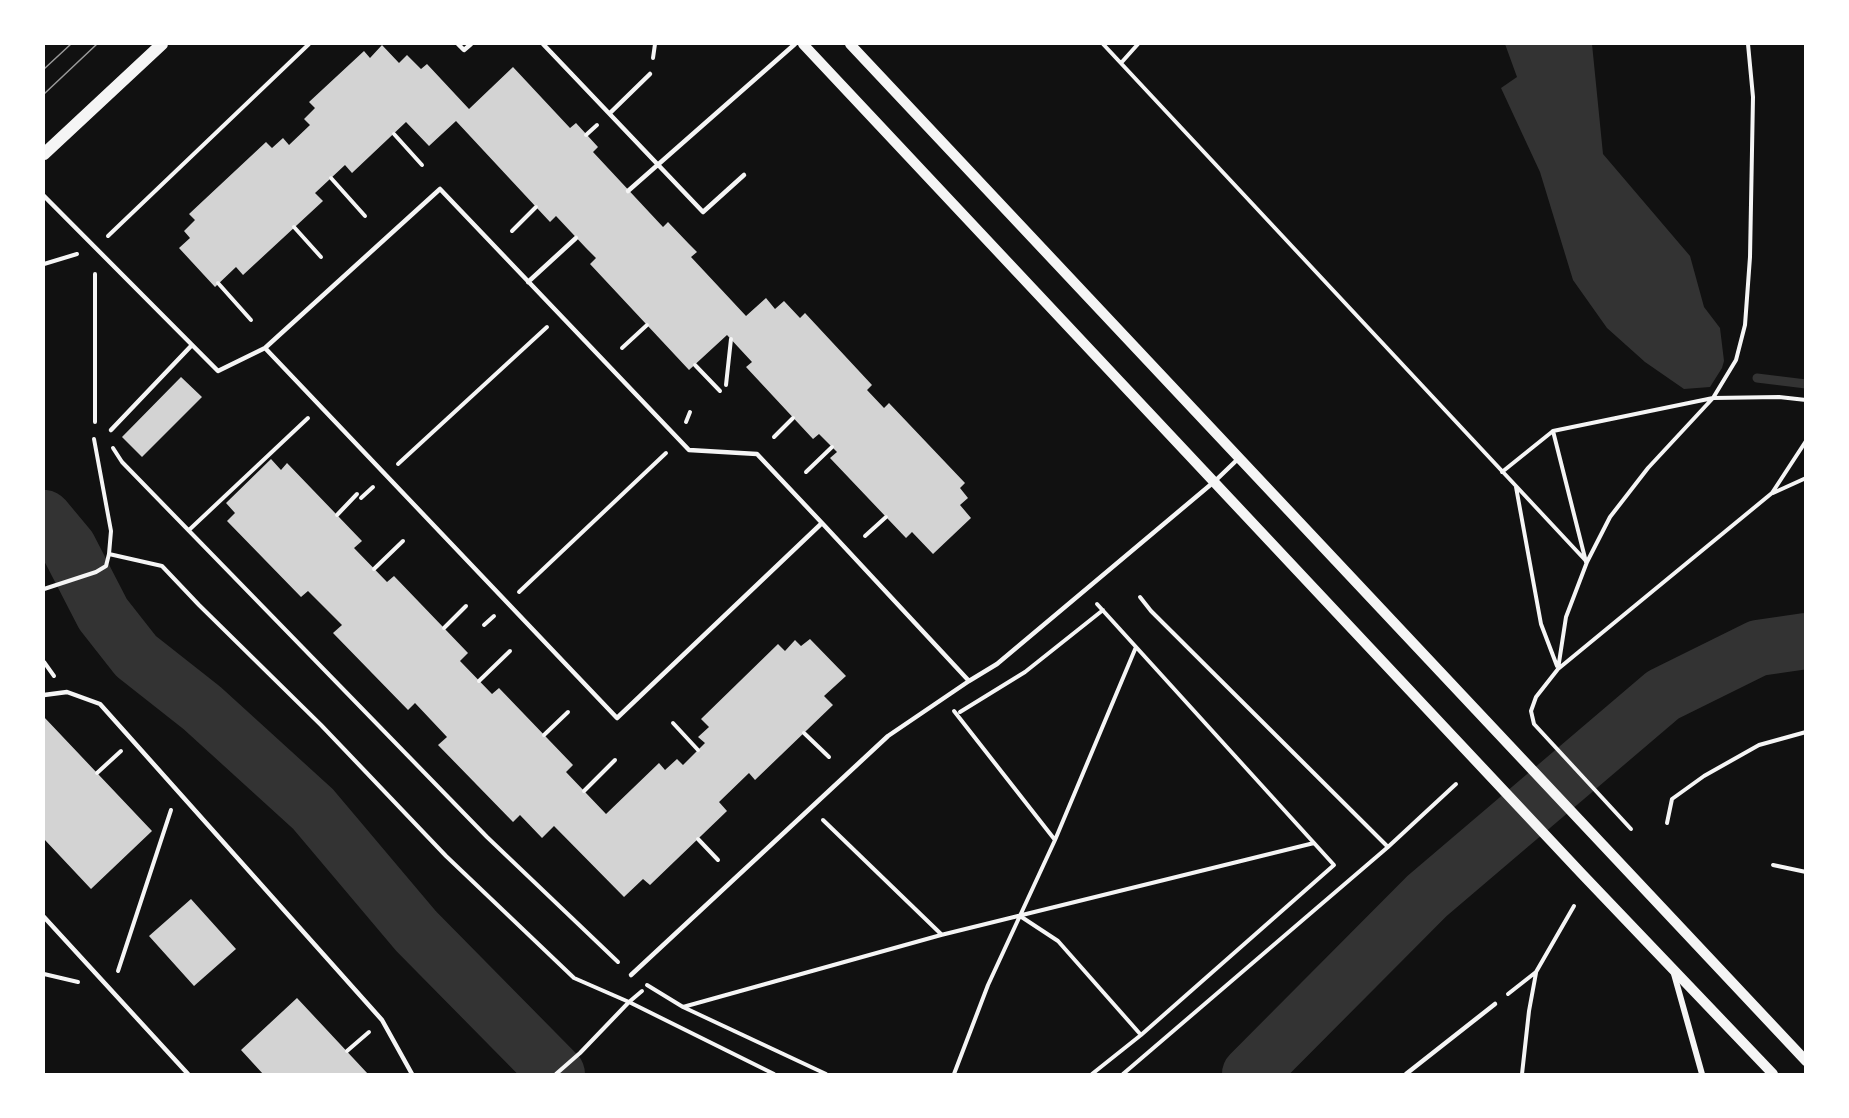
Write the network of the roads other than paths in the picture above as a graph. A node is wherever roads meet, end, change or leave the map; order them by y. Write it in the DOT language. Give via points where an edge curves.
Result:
graph roads {
  1 [pos="162,44"];
  2 [pos="459,44"];
  3 [pos="471,44"];
  4 [pos="543,44"];
  5 [pos="795,44"];
  6 [pos="803,44"];
  7 [pos="850,44"];
  8 [pos="650,74"];
  9 [pos="610,113"];
  10 [pos="44,154"];
  11 [pos="658,164"];
  12 [pos="744,175"];
  13 [pos="628,191"];
  14 [pos="44,196"];
  15 [pos="576,238"];
  16 [pos="528,282"];
  17 [pos="192,345"];
  18 [pos="266,348"];
  19 [pos="111,430"];
  20 [pos="1239,458"];
  21 [pos="1215,481"];
  22 [pos="822,523"];
  23 [pos="969,681"];
  24 [pos="44,695"];
  25 [pos="44,917"];
  26 [pos="1672,968"];
  27 [pos="631,975"];
  28 [pos="1495,1004"];
  29 [pos="1806,1061"];
  30 [pos="188,1074"];
  31 [pos="412,1074"];
  32 [pos="1406,1074"];
  33 [pos="1702,1074"];
  34 [pos="1773,1074"];
  1 -- 10 [label="main road"];
  2 -- 3 [label="lane" via="464,50"];
  4 -- 9 [label="lane"];
  5 -- 11 [label="lane"];
  6 -- 21 [label="street"];
  7 -- 20 [label="street"];
  8 -- 9 [label="lane"];
  9 -- 11 [label="lane"];
  11 -- 12 [label="lane" via="703,212"];
  11 -- 13 [label="lane"];
  14 -- 17 [label="lane"];
  15 -- 16 [label="lane"];
  16 -- 18 [label="lane" via="440,189"];
  16 -- 22 [label="lane" via="689,450 757,454"];
  17 -- 18 [label="lane" via="218,371"];
  17 -- 19 [label="lane"];
  18 -- 22 [label="lane" via="617,718"];
  20 -- 21 [label="lane"];
  20 -- 29 [label="street"];
  21 -- 23 [label="lane" via="997,664"];
  21 -- 26 [label="street"];
  22 -- 23 [label="lane"];
  23 -- 27 [label="lane" via="888,736"];
  24 -- 31 [label="lane" via="67,692 100,704 382,1020"];
  25 -- 30 [label="lane"];
  26 -- 33 [label="street"];
  26 -- 34 [label="street"];
  28 -- 32 [label="lane"];
}
